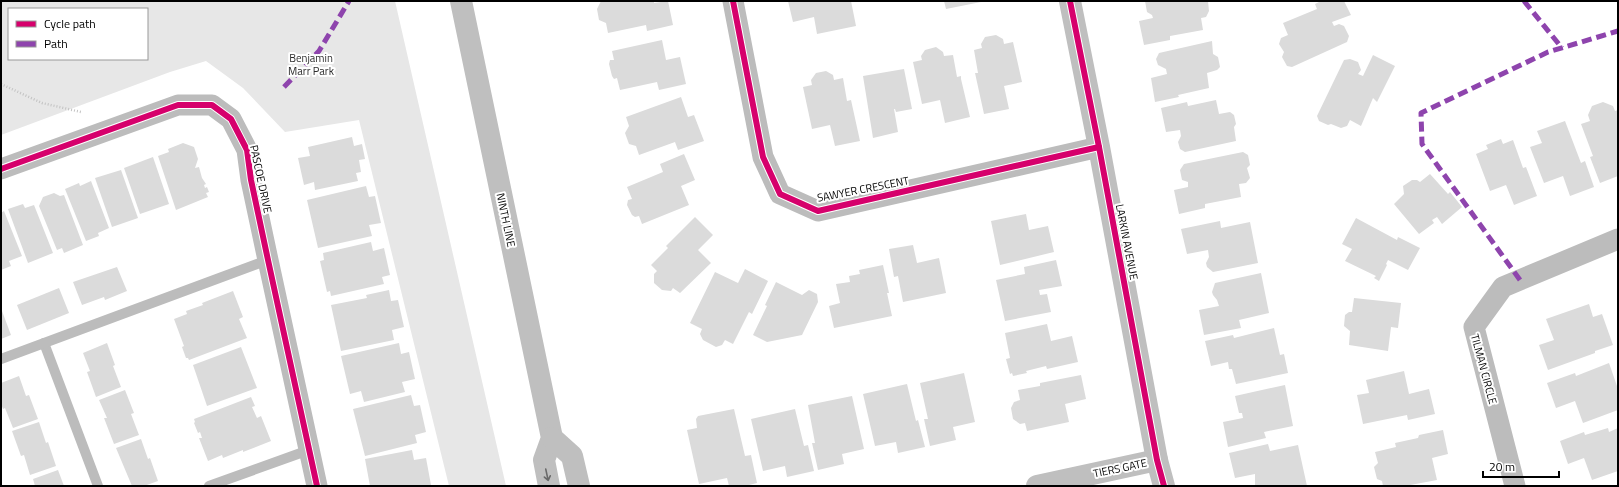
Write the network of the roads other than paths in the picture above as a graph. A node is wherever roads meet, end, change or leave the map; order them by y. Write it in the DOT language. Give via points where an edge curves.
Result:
graph roads {
  1 [pos="461,1"];
  2 [pos="733,1"];
  3 [pos="1070,1"];
  4 [pos="1099,147"];
  5 [pos="1,169"];
  6 [pos="1618,239"];
  7 [pos="268,260"];
  8 [pos="44,343"];
  9 [pos="1,359"];
  10 [pos="552,438"];
  11 [pos="309,450"];
  12 [pos="1157,460"];
  13 [pos="98,486"];
  14 [pos="209,486"];
  15 [pos="317,486"];
  16 [pos="549,486"];
  17 [pos="579,486"];
  18 [pos="1037,486"];
  19 [pos="1164,486"];
  20 [pos="1515,486"];
  1 -- 10 [label="street, NINTH LINE"];
  2 -- 4 [label="street, SAWYER CRESCENT" via="763,157 780,194 818,211"];
  3 -- 4 [label="street, LARKIN AVENUE"];
  4 -- 12 [label="street, LARKIN AVENUE"];
  5 -- 7 [label="street, PASCOE DRIVE" via="178,105 212,105 232,119 247,150"];
  6 -- 20 [label="street, TILMAN CIRCLE" via="1503,287 1474,328"];
  7 -- 8 [label="lane"];
  7 -- 11 [label="street, PASCOE DRIVE"];
  8 -- 9 [label="lane"];
  8 -- 13 [label="lane"];
  10 -- 16 [label="street, one-way" via="544,460"];
  10 -- 17 [label="street" via="572,456"];
  11 -- 14 [label="lane"];
  11 -- 15 [label="street, PASCOE DRIVE"];
  12 -- 18 [label="street, TIERS GATE"];
  12 -- 19 [label="street, LARKIN AVENUE"];
}
